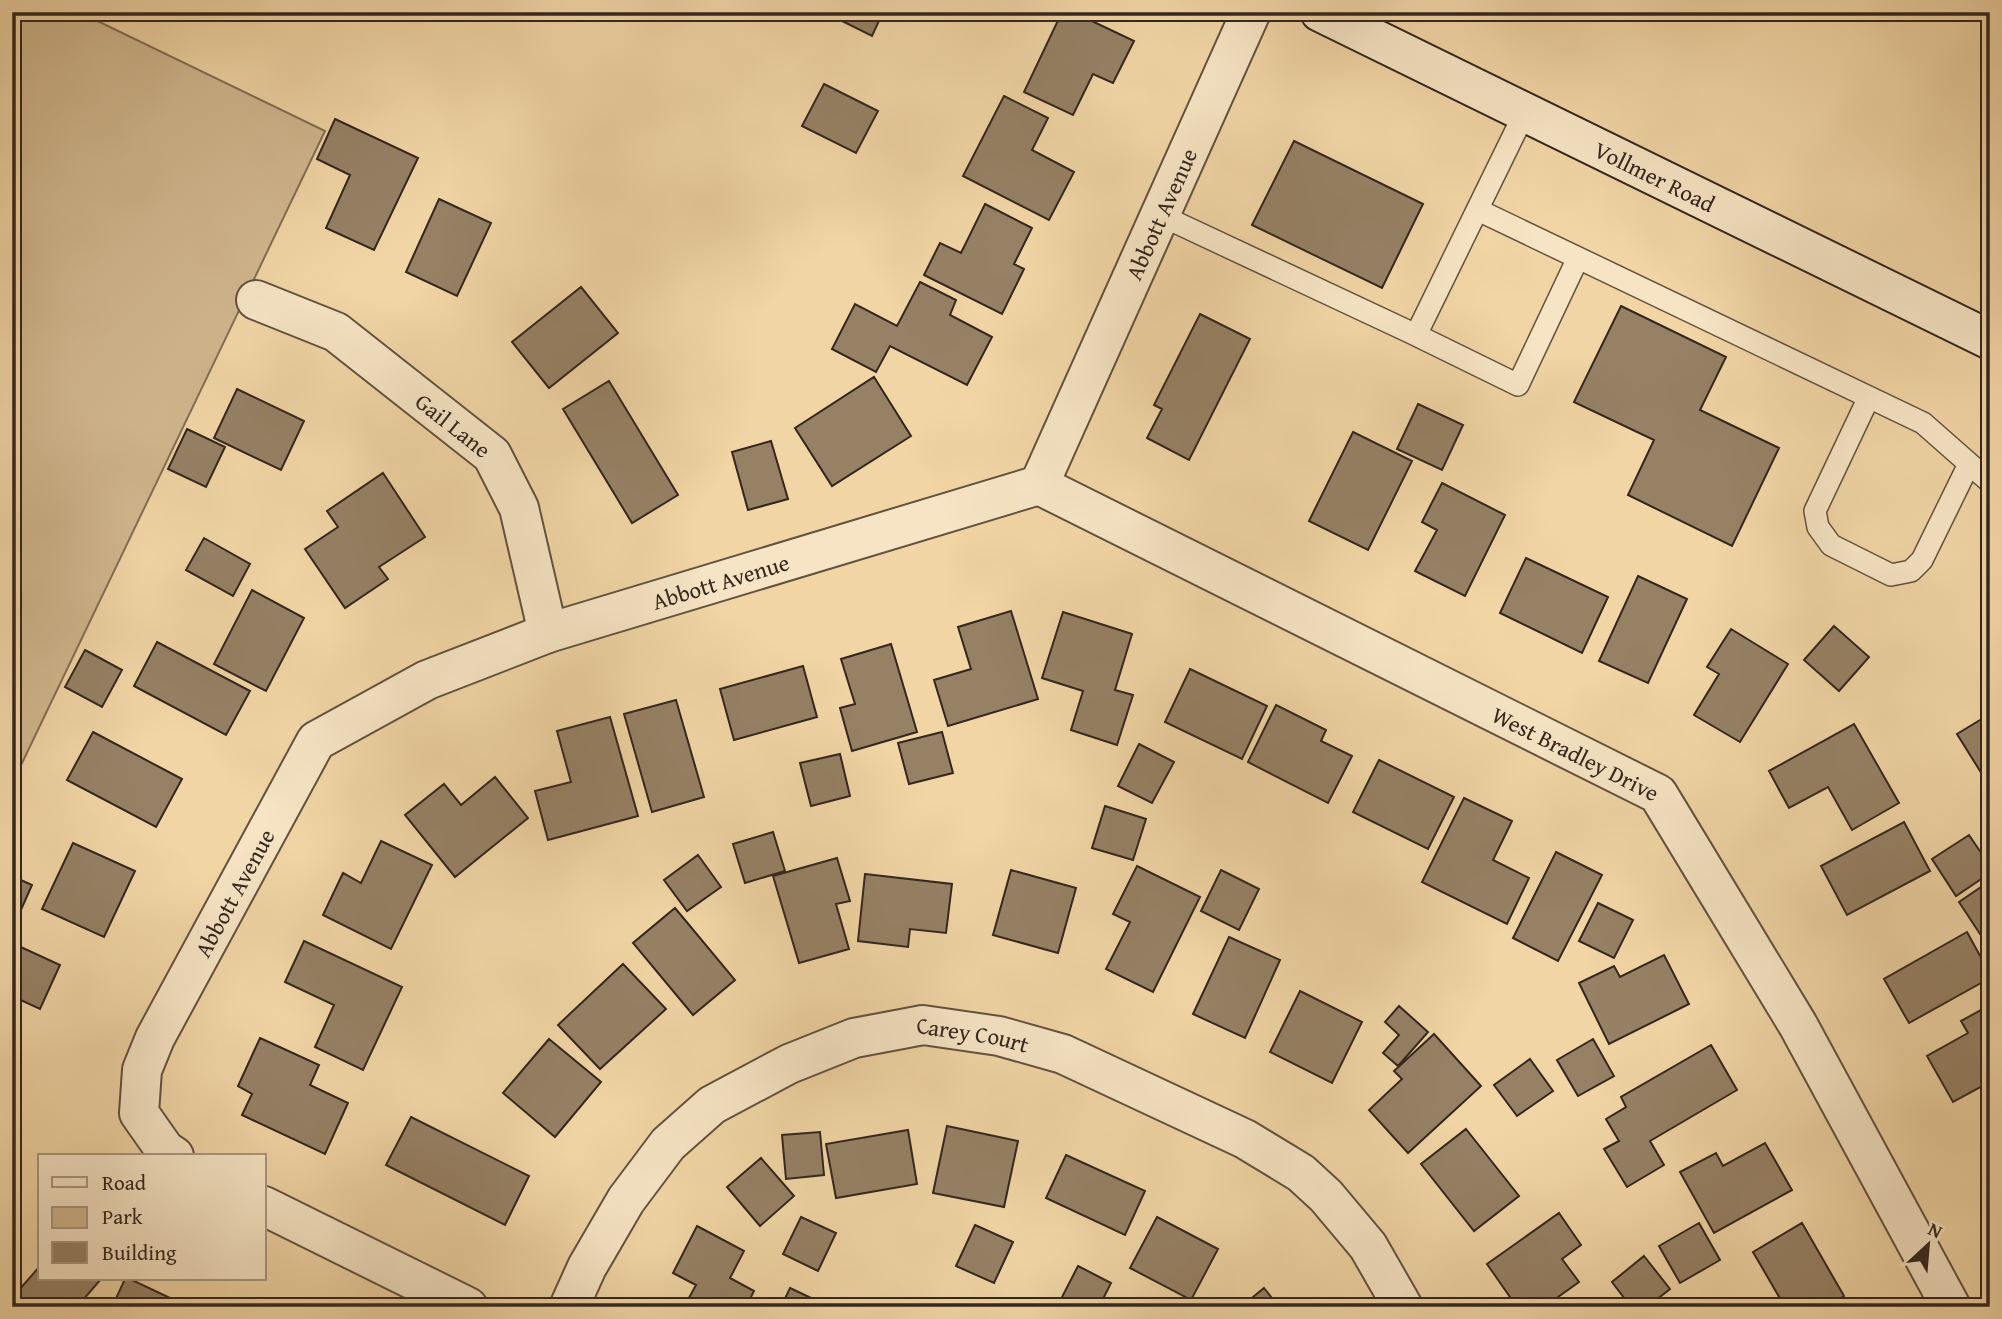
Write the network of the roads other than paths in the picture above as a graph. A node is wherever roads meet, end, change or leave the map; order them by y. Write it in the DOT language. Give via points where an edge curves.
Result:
graph roads {
  1 [pos="1251,12"];
  2 [pos="1320,12"];
  3 [pos="1525,112"];
  4 [pos="1478,210"];
  5 [pos="1160,215"];
  6 [pos="1578,258"];
  7 [pos="256,300"];
  8 [pos="1416,335"];
  9 [pos="1988,338"];
  10 [pos="1869,397"];
  11 [pos="1969,464"];
  12 [pos="1990,482"];
  13 [pos="1039,485"];
  14 [pos="548,633"];
  15 [pos="171,1154"];
  16 [pos="266,1207"];
  17 [pos="468,1307"];
  18 [pos="569,1307"];
  19 [pos="1403,1307"];
  20 [pos="1951,1307"];
  1 -- 5 [label="street, Abbott Avenue"];
  2 -- 3 [label="street, Vollmer Road"];
  3 -- 4 [label="lane"];
  3 -- 9 [label="street, Vollmer Road"];
  4 -- 6 [label="lane"];
  4 -- 8 [label="lane"];
  5 -- 8 [label="lane"];
  5 -- 13 [label="street, Abbott Avenue"];
  6 -- 8 [label="lane" via="1518,385"];
  6 -- 10 [label="lane"];
  7 -- 14 [label="street, Gail Lane" via="336,332 492,455 519,508"];
  10 -- 11 [label="lane" via="1923,423"];
  10 -- 11 [label="lane" via="1815,511 1818,527 1831,545 1891,575 1911,571 1922,560"];
  11 -- 12 [label="lane"];
  13 -- 14 [label="street, Abbott Avenue"];
  13 -- 20 [label="street, West Bradley Drive" via="1658,794 1798,1025"];
  14 -- 15 [label="street, Abbott Avenue" via="427,680 316,741 142,1070 139,1113"];
  16 -- 17 [label="street"];
  18 -- 19 [label="street, Carey Court" via="626,1200 668,1144 712,1105 789,1064 854,1038 923,1025 999,1036 1063,1054 1245,1139 1301,1173 1325,1196 1368,1246"];
}
